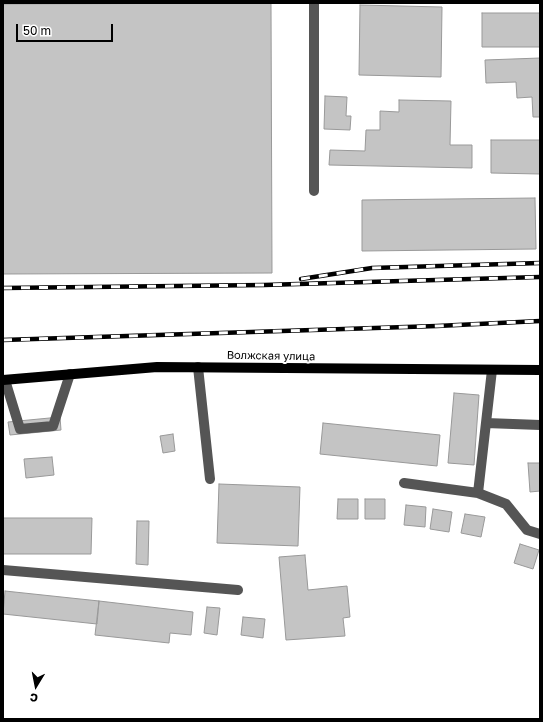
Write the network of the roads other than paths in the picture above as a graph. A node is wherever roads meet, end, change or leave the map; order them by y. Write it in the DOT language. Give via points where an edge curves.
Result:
graph roads {
  1 [pos="314,3"];
  2 [pos="314,191"];
  3 [pos="198,367"];
  4 [pos="492,370"];
  5 [pos="540,370"];
  6 [pos="70,374"];
  7 [pos="4,380"];
  8 [pos="486,423"];
  9 [pos="540,425"];
  10 [pos="210,479"];
  11 [pos="404,483"];
  12 [pos="478,493"];
  13 [pos="540,534"];
  14 [pos="3,570"];
  15 [pos="238,590"];
  1 -- 2 [label="street"];
  3 -- 4 [label="main road, Волжская улица"];
  3 -- 6 [label="main road, Волжская улица" via="157,367"];
  3 -- 10 [label="street"];
  4 -- 5 [label="main road, Волжская улица"];
  4 -- 8 [label="street"];
  6 -- 7 [label="main road, Волжская улица"];
  6 -- 7 [label="street" via="53,426 20,429"];
  8 -- 9 [label="street"];
  8 -- 12 [label="street"];
  11 -- 12 [label="street"];
  12 -- 13 [label="street" via="506,504 527,530"];
  14 -- 15 [label="street"];
}
